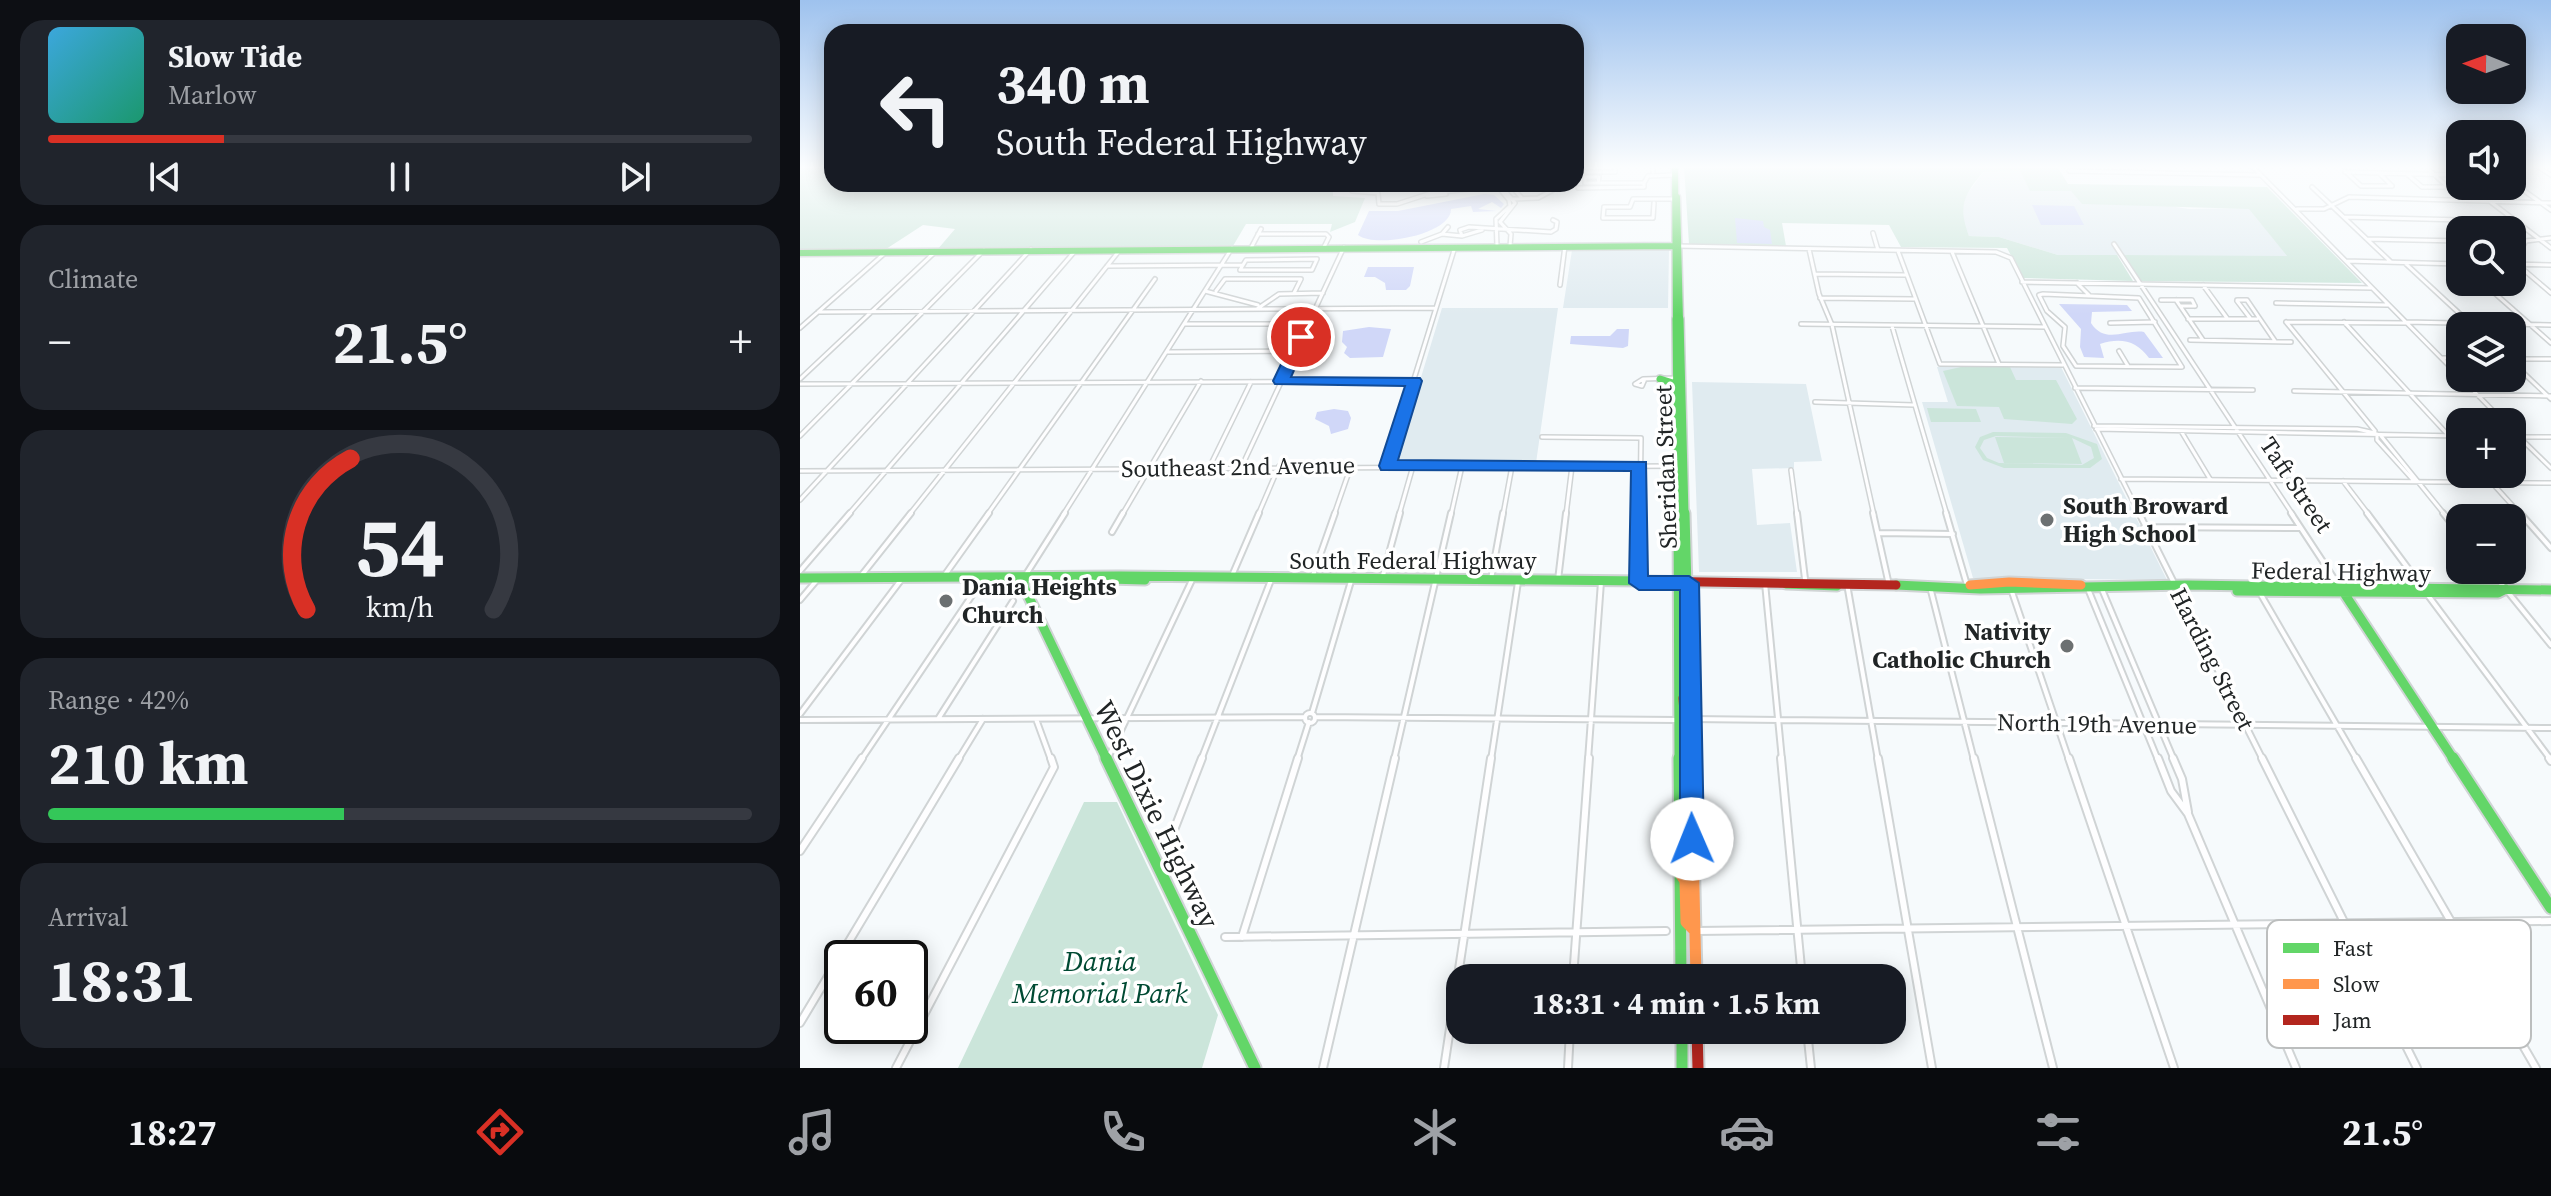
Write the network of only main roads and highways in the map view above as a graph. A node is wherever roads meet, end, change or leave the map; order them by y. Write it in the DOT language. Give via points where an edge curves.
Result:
graph roads {
  1 [pos="1676,216"];
  2 [pos="1677,246"];
  3 [pos="800,253"];
  4 [pos="1678,307"];
  5 [pos="1678,378"];
  6 [pos="1660,379"];
  7 [pos="800,578"];
  8 [pos="1024,578"];
  9 [pos="1679,583"];
  10 [pos="1689,583"];
  11 [pos="1785,584"];
  12 [pos="1847,584"];
  13 [pos="1967,585"];
  14 [pos="2087,587"];
  15 [pos="2175,587"];
  16 [pos="2341,590"];
  17 [pos="2551,590"];
  18 [pos="1679,673"];
  19 [pos="1691,719"];
  20 [pos="1679,720"];
  21 [pos="1691,771"];
  22 [pos="1680,873"];
  23 [pos="2551,908"];
  24 [pos="1695,931"];
  25 [pos="1681,964"];
  26 [pos="1696,964"];
  27 [pos="1682,1044"];
  28 [pos="1697,1044"];
  29 [pos="1255,1068"];
  30 [pos="1682,1068"];
  31 [pos="1698,1068"];
  1 -- 2 [label="main road"];
  2 -- 3 [label="main road"];
  2 -- 4 [label="main road"];
  2 -- 4 [label="main road"];
  4 -- 5 [label="main road, Sheridan Street"];
  5 -- 6 [label="main road"];
  5 -- 9 [label="main road, Sheridan Street"];
  5 -- 10 [label="main road, Sheridan Street" via="1684,412"];
  7 -- 8 [label="main road, South Federal Highway"];
  8 -- 9 [label="main road, South Federal Highway"];
  8 -- 29 [label="main road, West Dixie Highway"];
  9 -- 10 [label="main road, Federal Highway"];
  9 -- 18 [label="main road, Sheridan Street"];
  10 -- 11 [label="main road, Federal Highway"];
  10 -- 19 [label="main road, Sheridan Street"];
  11 -- 12 [label="main road, Federal Highway"];
  11 -- 12 [label="main road, Federal Highway"];
  12 -- 13 [label="main road, Federal Highway"];
  13 -- 14 [label="main road, Federal Highway"];
  13 -- 14 [label="main road, Federal Highway" via="2037,582"];
  14 -- 15 [label="main road, Federal Highway"];
  15 -- 16 [label="main road, Federal Highway"];
  15 -- 16 [label="main road, Federal Highway"];
  16 -- 17 [label="main road, Federal Highway"];
  16 -- 23 [label="main road, Taft Street"];
  18 -- 19 [label="main road" via="1684,713"];
  18 -- 20 [label="main road, Sheridan Street"];
  19 -- 21 [label="main road, Sheridan Street"];
  20 -- 21 [label="main road" via="1687,731"];
  20 -- 22 [label="main road, Sheridan Street"];
  21 -- 24 [label="main road, Sheridan Street"];
  22 -- 24 [label="main road" via="1686,922"];
  22 -- 25 [label="main road, Sheridan Street"];
  24 -- 26 [label="main road, Sheridan Street"];
  27 -- 30 [label="main road"];
  28 -- 31 [label="main road"];
}
